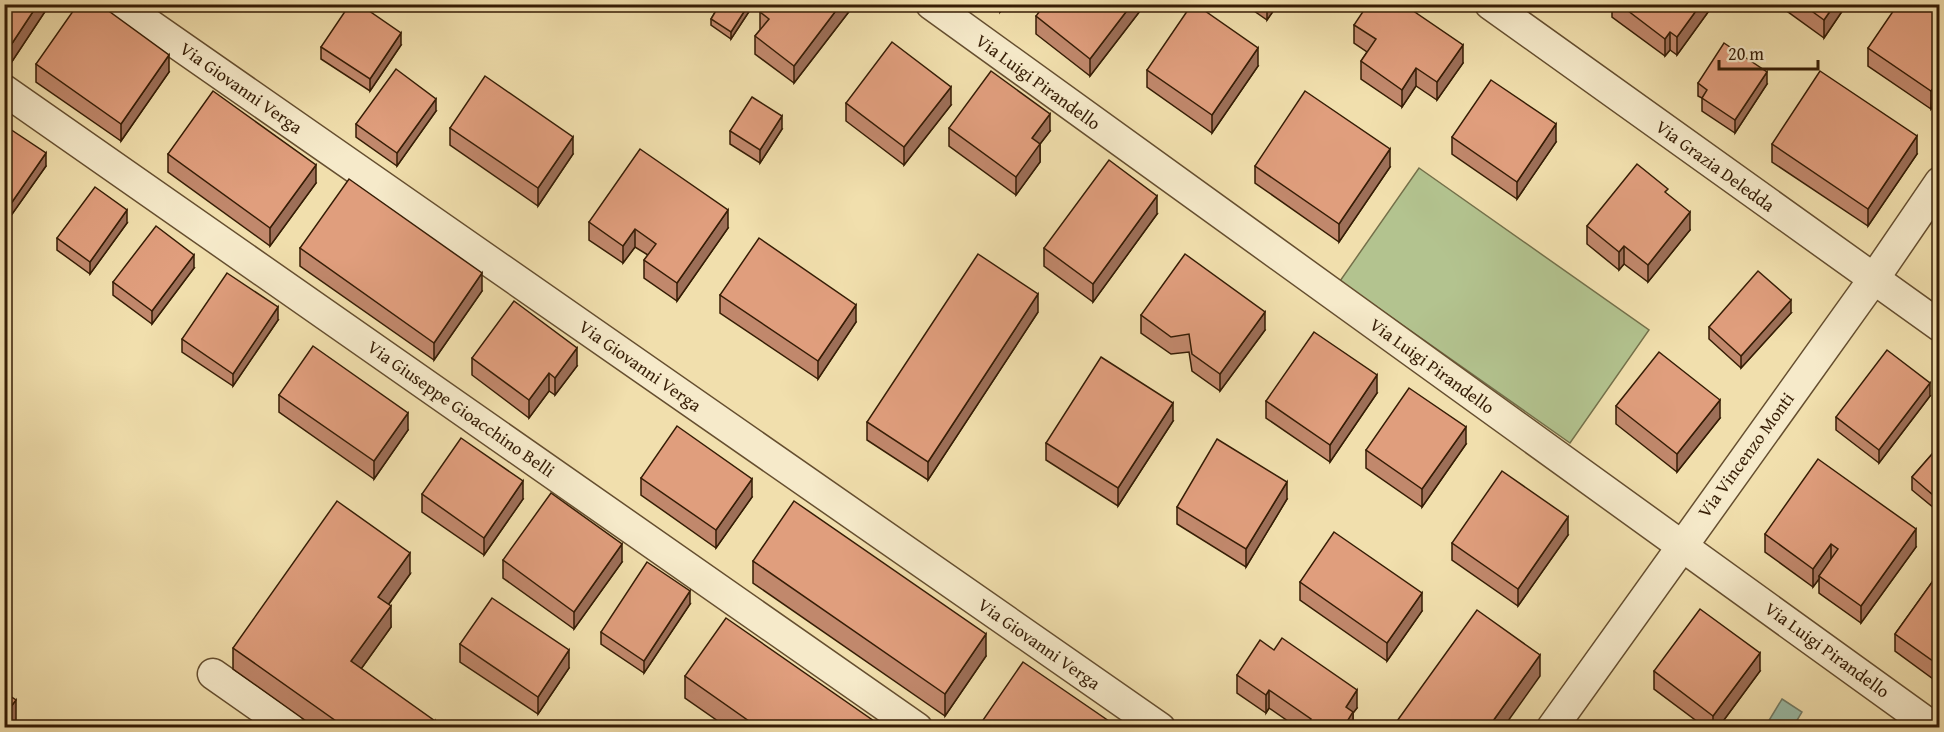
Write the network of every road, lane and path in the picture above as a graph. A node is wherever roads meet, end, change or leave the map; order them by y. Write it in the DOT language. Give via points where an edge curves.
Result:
graph roads {
  1 [pos="120,4"];
  2 [pos="931,4"];
  3 [pos="1490,4"];
  4 [pos="4,90"];
  5 [pos="1940,182"];
  6 [pos="1873,280"];
  7 [pos="1940,326"];
  8 [pos="1682,545"];
  9 [pos="213,674"];
  10 [pos="290,728"];
  11 [pos="917,728"];
  12 [pos="1160,728"];
  13 [pos="1552,728"];
  14 [pos="1934,728"];
  1 -- 12 [label="street, Via Giovanni Verga"];
  2 -- 8 [label="street, Via Luigi Pirandello"];
  3 -- 6 [label="street, Via Grazia Deledda"];
  4 -- 11 [label="street, Via Giuseppe Gioacchino Belli"];
  5 -- 6 [label="street, Via Vincenzo Monti"];
  6 -- 7 [label="street, Via Grazia Deledda"];
  6 -- 8 [label="street, Via Vincenzo Monti"];
  8 -- 13 [label="street, Via Vincenzo Monti"];
  8 -- 14 [label="street, Via Luigi Pirandello"];
  9 -- 10 [label="street"];
}
